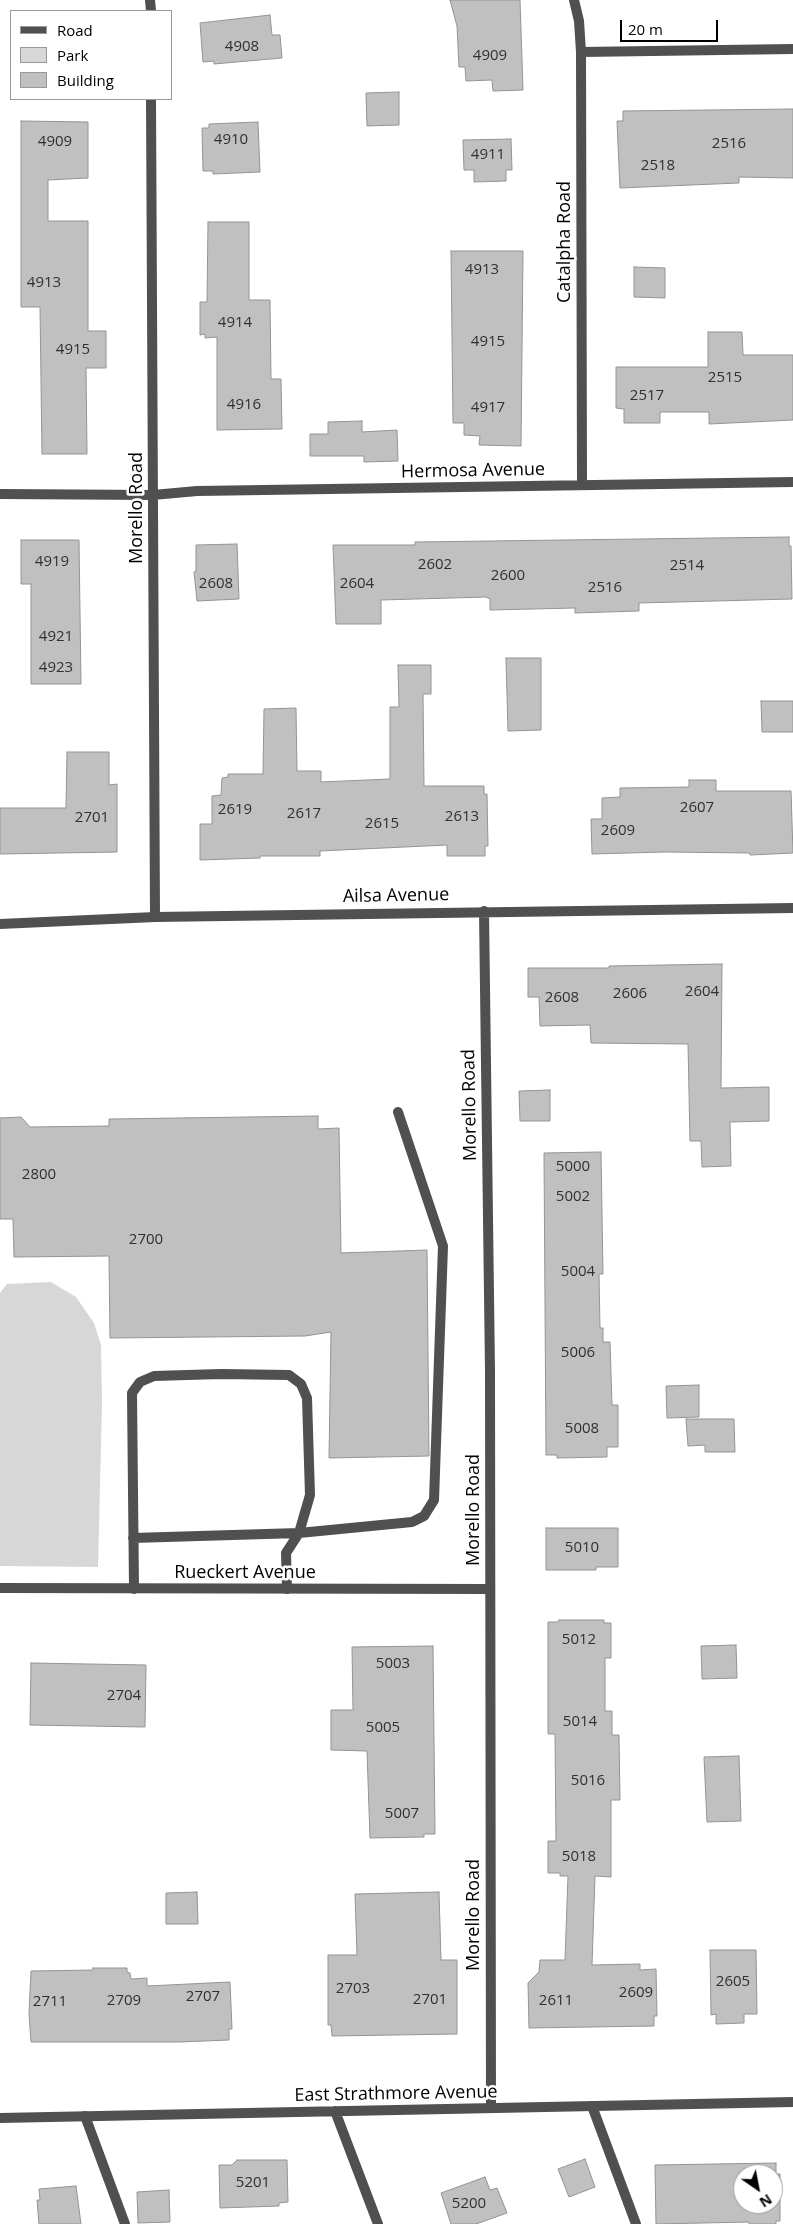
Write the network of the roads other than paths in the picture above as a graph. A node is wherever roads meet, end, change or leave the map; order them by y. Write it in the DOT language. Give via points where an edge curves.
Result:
graph roads {
  1 [pos="574,0"];
  2 [pos="793,49"];
  3 [pos="580,52"];
  4 [pos="151,100"];
  5 [pos="793,482"];
  6 [pos="582,485"];
  7 [pos="0,494"];
  8 [pos="153,495"];
  9 [pos="793,908"];
  10 [pos="484,911"];
  11 [pos="155,917"];
  12 [pos="0,924"];
  13 [pos="398,1112"];
  14 [pos="299,1533"];
  15 [pos="133,1538"];
  16 [pos="0,1588"];
  17 [pos="134,1589"];
  18 [pos="287,1589"];
  19 [pos="490,1590"];
  20 [pos="793,2102"];
  21 [pos="592,2106"];
  22 [pos="490,2108"];
  23 [pos="335,2111"];
  24 [pos="84,2116"];
  25 [pos="0,2118"];
  26 [pos="125,2224"];
  27 [pos="378,2224"];
  28 [pos="636,2224"];
  1 -- 3 [label="street, Catalpha Road"];
  2 -- 3 [label="street"];
  3 -- 6 [label="street, Catalpha Road"];
  4 -- 8 [label="street, Morello Road"];
  5 -- 6 [label="street, Hermosa Avenue"];
  6 -- 8 [label="street, Hermosa Avenue" via="197,490"];
  7 -- 8 [label="street, Hermosa Avenue"];
  8 -- 11 [label="street, Morello Road"];
  9 -- 10 [label="street, Ailsa Avenue"];
  10 -- 11 [label="street, Ailsa Avenue"];
  10 -- 19 [label="street, Morello Road"];
  11 -- 12 [label="street, Ailsa Avenue"];
  13 -- 14 [label="street" via="443,1246 434,1500 424,1516 412,1522"];
  14 -- 15 [label="street"];
  14 -- 15 [label="street" via="310,1495 307,1398 301,1384 289,1375 211,1374 154,1376 140,1382 132,1394"];
  14 -- 18 [label="street" via="286,1553"];
  15 -- 17 [label="street"];
  16 -- 17 [label="street, Rueckert Avenue"];
  17 -- 18 [label="street, Rueckert Avenue"];
  18 -- 19 [label="street, Rueckert Avenue"];
  19 -- 22 [label="street, Morello Road"];
  20 -- 21 [label="street, East Strathmore Avenue"];
  21 -- 22 [label="street, East Strathmore Avenue"];
  21 -- 28 [label="street"];
  22 -- 23 [label="street, East Strathmore Avenue"];
  23 -- 24 [label="street, East Strathmore Avenue"];
  23 -- 27 [label="street"];
  24 -- 25 [label="street, East Strathmore Avenue"];
  24 -- 26 [label="street"];
}
